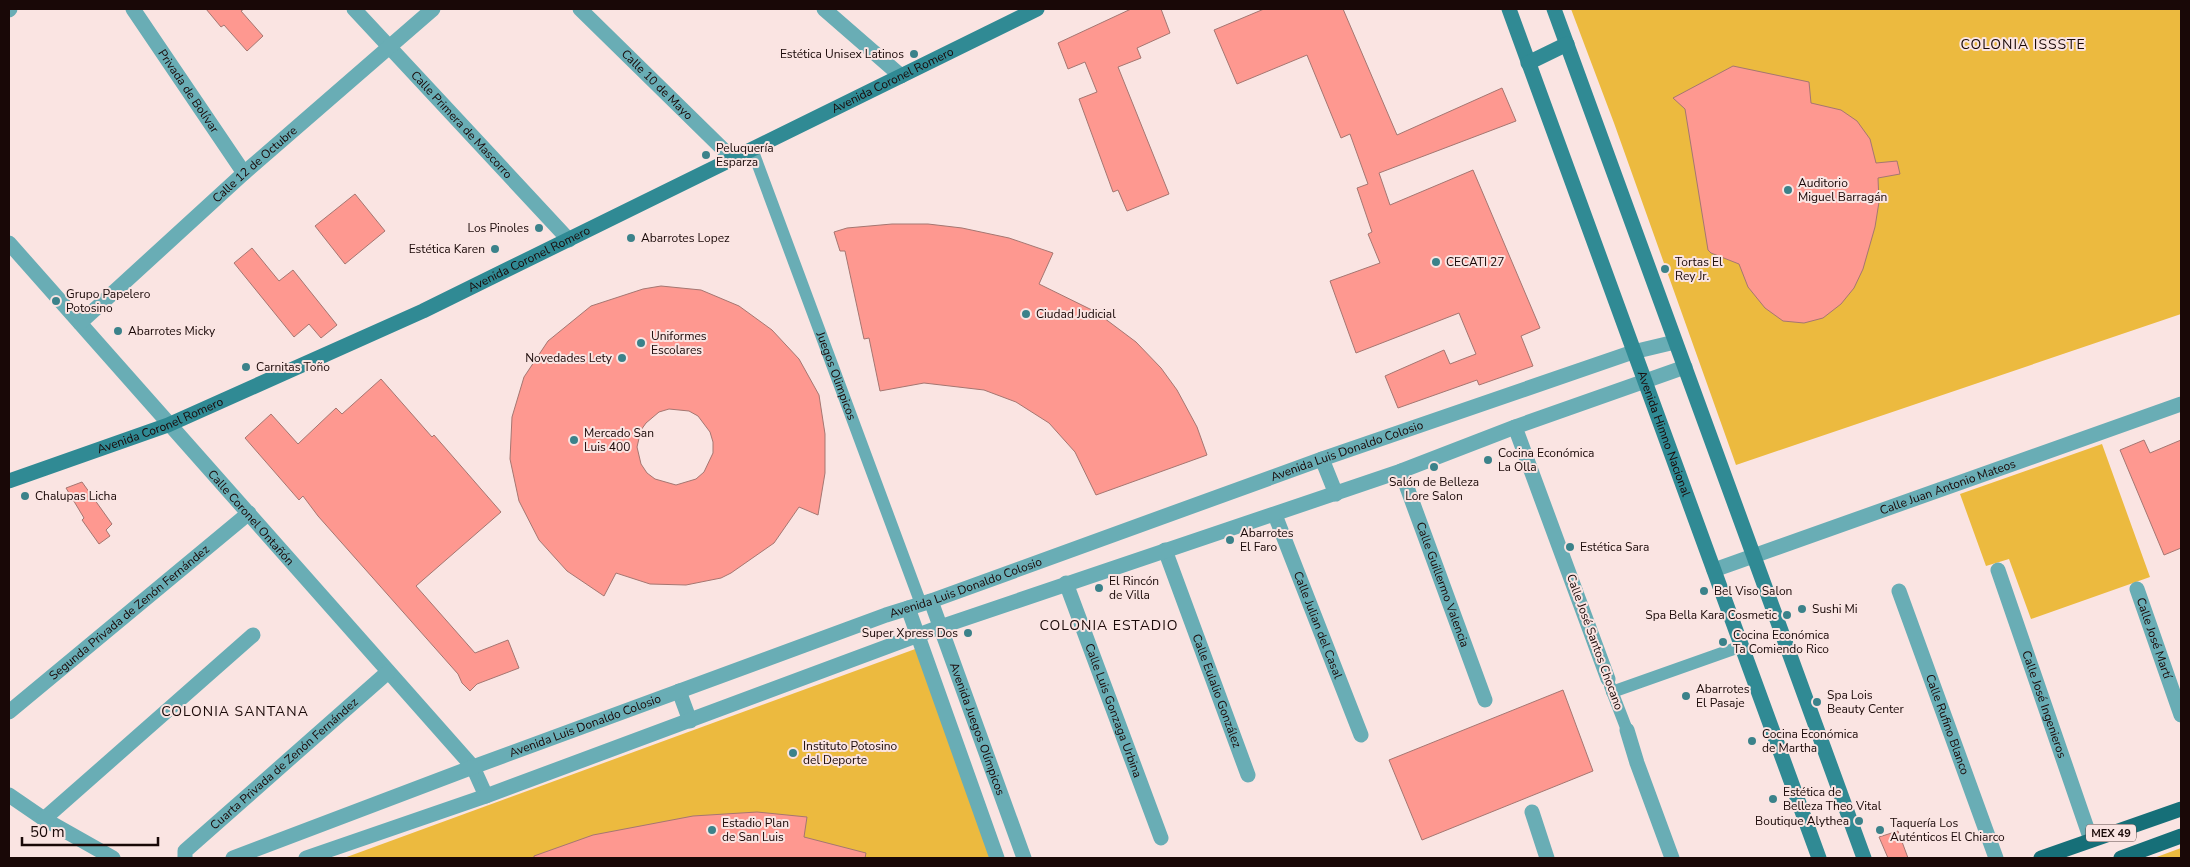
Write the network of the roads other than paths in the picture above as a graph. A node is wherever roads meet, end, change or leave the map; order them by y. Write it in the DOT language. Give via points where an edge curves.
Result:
graph roads {
  1 [pos="133,9"];
  2 [pos="354,9"];
  3 [pos="433,9"];
  4 [pos="580,9"];
  5 [pos="824,9"];
  6 [pos="1037,9"];
  7 [pos="1508,9"];
  8 [pos="1554,9"];
  9 [pos="1567,44"];
  10 [pos="390,46"];
  11 [pos="1528,63"];
  12 [pos="901,76"];
  13 [pos="752,149"];
  14 [pos="733,159"];
  15 [pos="244,173"];
  16 [pos="569,240"];
  17 [pos="9,243"];
  18 [pos="80,323"];
  19 [pos="1675,342"];
  20 [pos="1633,352"];
  21 [pos="1685,367"];
  22 [pos="1644,380"];
  23 [pos="2181,404"];
  24 [pos="168,425"];
  25 [pos="1515,427"];
  26 [pos="1322,458"];
  27 [pos="1401,471"];
  28 [pos="9,481"];
  29 [pos="1336,494"];
  30 [pos="249,513"];
  31 [pos="1275,514"];
  32 [pos="1165,550"];
  33 [pos="1754,555"];
  34 [pos="1714,570"];
  35 [pos="1998,570"];
  36 [pos="1066,583"];
  37 [pos="2138,589"];
  38 [pos="1899,591"];
  39 [pos="920,604"];
  40 [pos="940,628"];
  41 [pos="253,635"];
  42 [pos="918,636"];
  43 [pos="1742,646"];
  44 [pos="388,672"];
  45 [pos="1610,686"];
  46 [pos="679,691"];
  47 [pos="1485,700"];
  48 [pos="9,712"];
  49 [pos="2181,715"];
  50 [pos="690,721"];
  51 [pos="1627,730"];
  52 [pos="1361,735"];
  53 [pos="473,767"];
  54 [pos="1248,775"];
  55 [pos="9,795"];
  56 [pos="486,796"];
  57 [pos="2181,809"];
  58 [pos="1532,812"];
  59 [pos="44,819"];
  60 [pos="2181,836"];
  61 [pos="1161,838"];
  62 [pos="2090,840"];
  63 [pos="113,858"];
  64 [pos="184,858"];
  65 [pos="233,858"];
  66 [pos="306,858"];
  67 [pos="997,858"];
  68 [pos="1024,858"];
  69 [pos="1547,858"];
  70 [pos="1672,858"];
  71 [pos="1819,858"];
  72 [pos="1864,858"];
  73 [pos="1996,858"];
  74 [pos="2041,858"];
  75 [pos="2121,858"];
  1 -- 15 [label="street, Privada de Bolívar"];
  2 -- 10 [label="street, Calle Primera de Mascorro"];
  3 -- 10 [label="street, Calle 12 de Octubre"];
  4 -- 14 [label="street, Calle 10 de Mayo"];
  5 -- 12 [label="street"];
  6 -- 12 [label="main road, Avenida Coronel Romero"];
  7 -- 11 [label="main road, Avenida Himno Nacional"];
  8 -- 9 [label="main road"];
  9 -- 11 [label="main road"];
  9 -- 19 [label="main road"];
  10 -- 15 [label="street, Calle 12 de Octubre"];
  10 -- 16 [label="street, Calle Primera de Mascorro"];
  11 -- 20 [label="main road, Avenida Himno Nacional"];
  12 -- 13 [label="main road, Avenida Coronel Romero"];
  13 -- 14 [label="main road, Avenida Coronel Romero"];
  13 -- 39 [label="street, Juegos Olimpicos"];
  14 -- 16 [label="main road, Avenida Coronel Romero"];
  15 -- 18 [label="street, Calle 12 de Octubre"];
  16 -- 24 [label="main road, Avenida Coronel Romero" via="423,312"];
  17 -- 18 [label="street, Calle Coronel Ontañón"];
  18 -- 24 [label="street, Calle Coronel Ontañón"];
  19 -- 20 [label="street, Avenida Luis Donaldo Colosio"];
  19 -- 21 [label="main road"];
  20 -- 22 [label="main road, Avenida Himno Nacional"];
  20 -- 26 [label="street, Avenida Luis Donaldo Colosio"];
  21 -- 22 [label="street"];
  21 -- 33 [label="main road"];
  22 -- 25 [label="street"];
  22 -- 34 [label="main road, Avenida Himno Nacional"];
  23 -- 33 [label="street, Calle Juan Antonio Mateos"];
  24 -- 28 [label="main road, Avenida Coronel Romero"];
  24 -- 30 [label="street, Calle Coronel Ontañón"];
  25 -- 27 [label="street"];
  25 -- 45 [label="street, Calle José Santos Chocano"];
  26 -- 29 [label="street"];
  26 -- 39 [label="street, Avenida Luis Donaldo Colosio"];
  27 -- 29 [label="street"];
  27 -- 47 [label="street, Calle Guillermo Valencia"];
  29 -- 31 [label="street"];
  30 -- 44 [label="street, Calle Coronel Ontañón"];
  30 -- 48 [label="street, Segunda Privada de Zenón Fernández"];
  31 -- 32 [label="street"];
  31 -- 52 [label="street, Calle Julian del Casal"];
  32 -- 36 [label="street"];
  32 -- 54 [label="street, Calle Eulalio González"];
  33 -- 34 [label="street, Calle Juan Antonio Mateos"];
  33 -- 72 [label="main road"];
  34 -- 43 [label="main road, Avenida Himno Nacional"];
  35 -- 62 [label="street, Calle José Ingenieros"];
  36 -- 40 [label="street"];
  36 -- 61 [label="street, Calle Luis Gonzaga Urbina"];
  37 -- 49 [label="street, Calle José Martí"];
  38 -- 73 [label="street, Calle Rufino Blanco"];
  39 -- 40 [label="street, Avenida Juegos Olímpicos"];
  39 -- 42 [label="street, Avenida Juegos Olímpicos"];
  39 -- 46 [label="street, Avenida Luis Donaldo Colosio"];
  40 -- 42 [label="street"];
  40 -- 68 [label="street, Avenida Juegos Olímpicos"];
  41 -- 59 [label="street"];
  42 -- 50 [label="street"];
  42 -- 67 [label="street, Avenida Juegos Olímpicos"];
  43 -- 45 [label="street"];
  43 -- 71 [label="main road, Avenida Himno Nacional"];
  44 -- 53 [label="street, Calle Coronel Ontañón"];
  44 -- 64 [label="street, Cuarta Privada de Zenón Fernández" via="185,851"];
  45 -- 51 [label="street, Calle José Santos Chocano"];
  46 -- 50 [label="street"];
  46 -- 53 [label="street, Avenida Luis Donaldo Colosio"];
  50 -- 56 [label="street"];
  51 -- 70 [label="street, Calle José Santos Chocano"];
  53 -- 56 [label="street, Calle Coronel Ontañón"];
  53 -- 65 [label="street, Avenida Luis Donaldo Colosio"];
  55 -- 59 [label="street"];
  56 -- 66 [label="street"];
  57 -- 62 [label="main road, MEX 49"];
  58 -- 69 [label="street"];
  59 -- 63 [label="street"];
  60 -- 75 [label="main road, MEX 49"];
  62 -- 74 [label="main road, MEX 49"];
}
